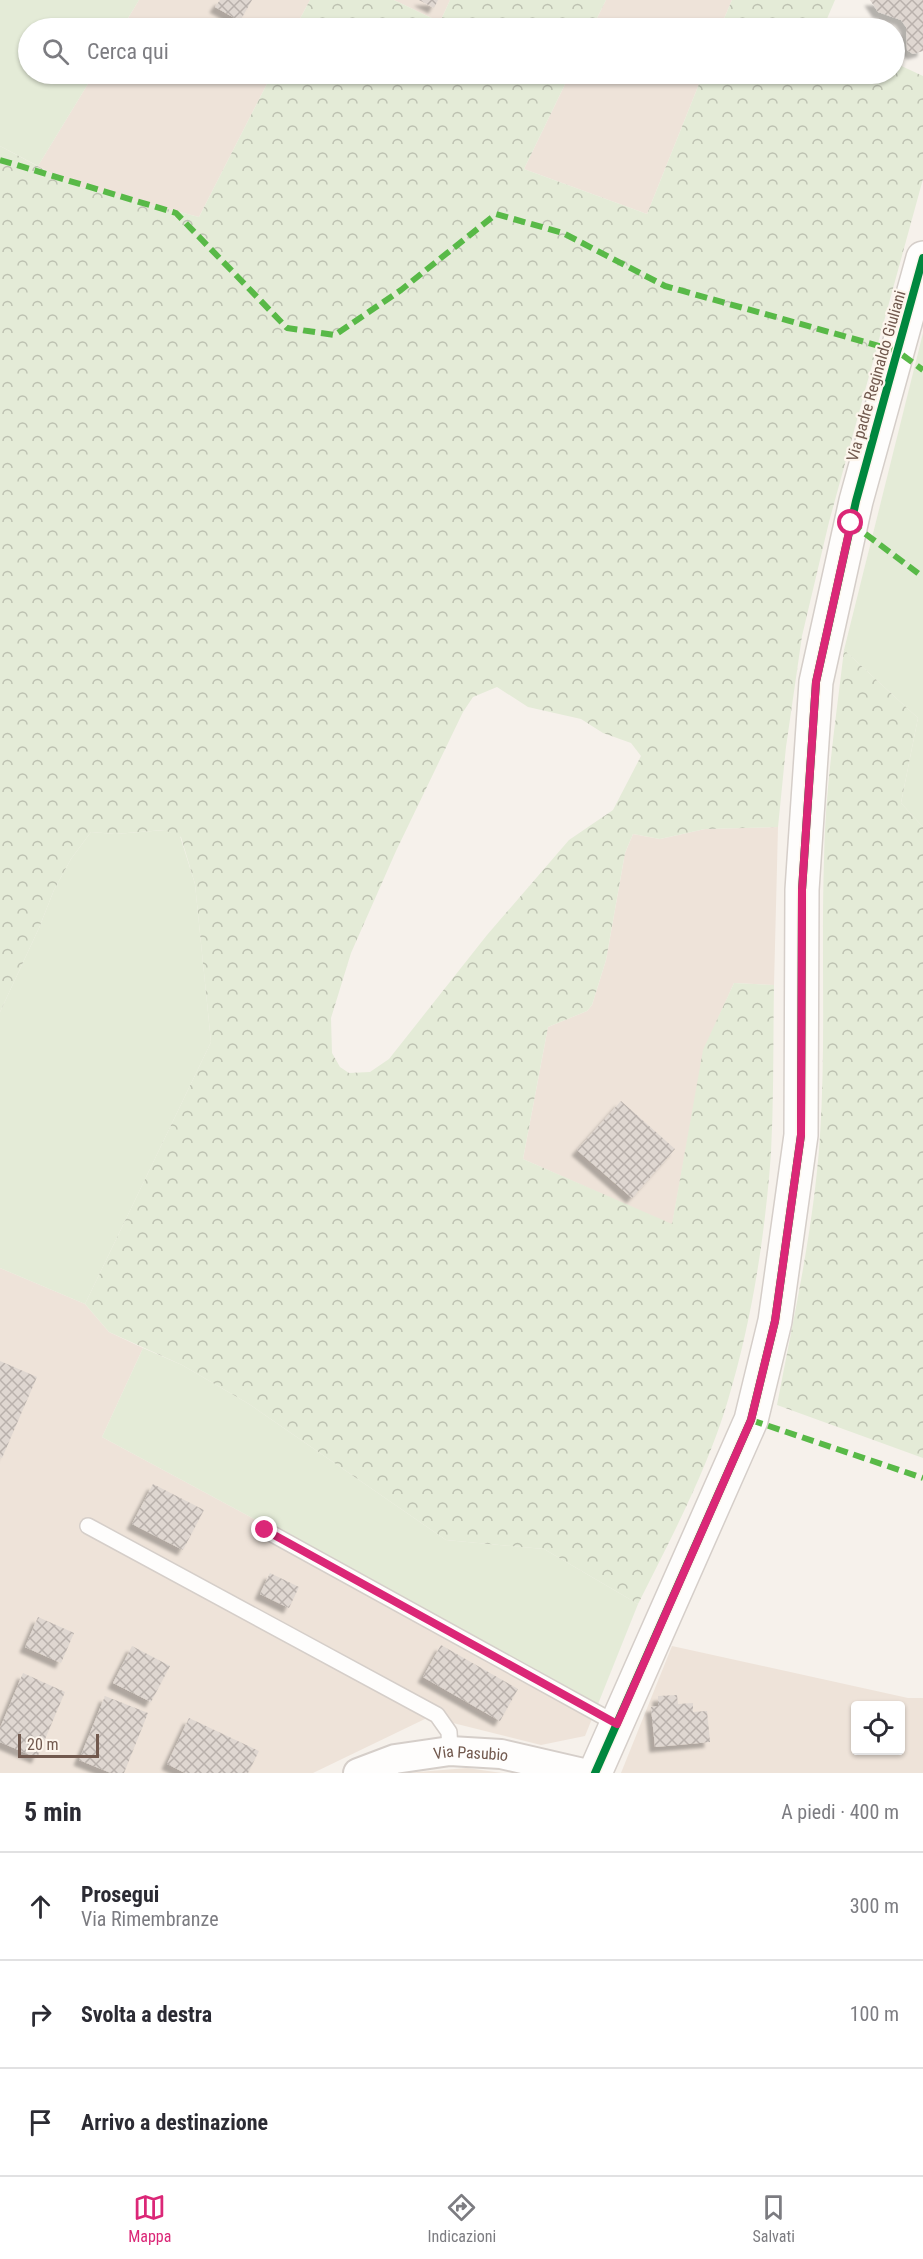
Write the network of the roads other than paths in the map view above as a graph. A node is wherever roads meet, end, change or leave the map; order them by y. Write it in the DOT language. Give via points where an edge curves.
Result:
graph roads {
  1 [pos="923,258"];
  2 [pos="88,1526"];
  3 [pos="265,1530"];
  4 [pos="617,1724"];
  5 [pos="450,1751"];
  6 [pos="358,1773"];
  7 [pos="583,1773"];
  8 [pos="595,1773"];
  1 -- 4 [label="street, Via padre Reginaldo Giuliani" via="856,501 816,682 802,890 801,1135 775,1321 751,1420"];
  2 -- 5 [label="lane" via="437,1715 449,1732"];
  3 -- 4 [label="lane"];
  4 -- 8 [label="street, Via padre Reginaldo Giuliani"];
  5 -- 6 [label="street, Via Pasubio" via="395,1759"];
  5 -- 7 [label="street, Via Pasubio" via="501,1754"];
}
